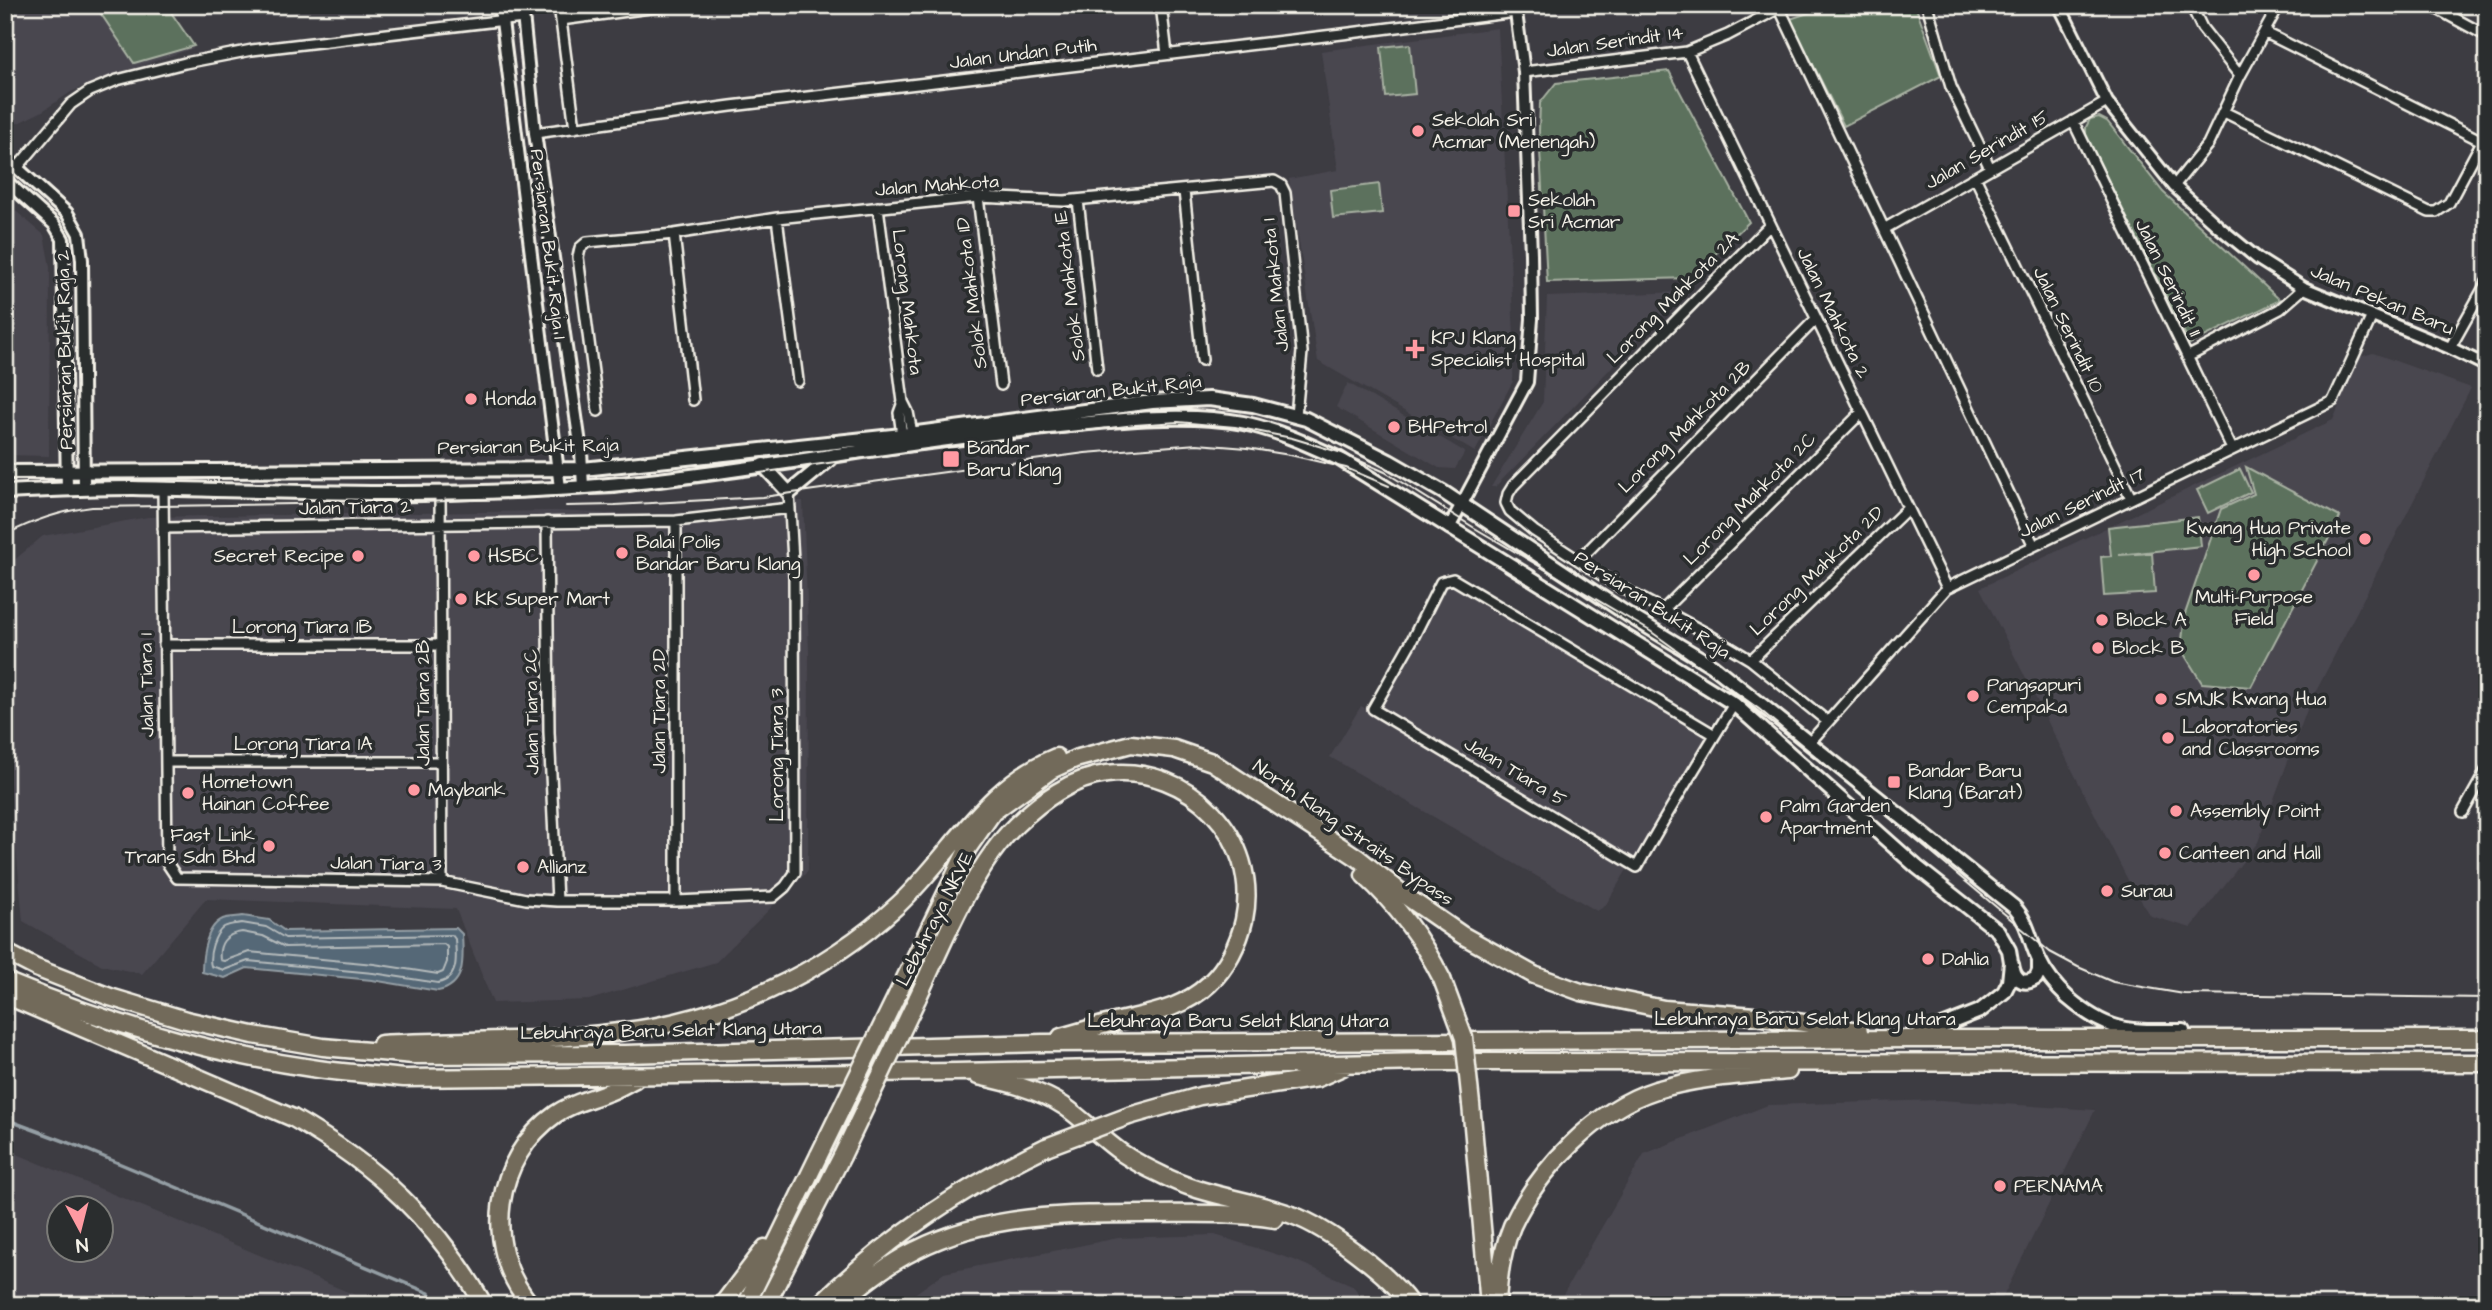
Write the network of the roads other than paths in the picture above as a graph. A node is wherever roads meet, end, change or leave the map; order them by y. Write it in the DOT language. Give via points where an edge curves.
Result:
graph roads {
  1 [pos="500,5"];
  2 [pos="522,5"];
  3 [pos="559,5"];
  4 [pos="672,5"];
  5 [pos="1161,5"];
  6 [pos="1927,5"];
  7 [pos="2059,5"];
  8 [pos="2191,5"];
  9 [pos="2279,5"];
  10 [pos="2430,5"];
  11 [pos="1781,6"];
  12 [pos="1516,9"];
  13 [pos="523,18"];
  14 [pos="502,20"];
  15 [pos="561,20"];
  16 [pos="2264,32"];
  17 [pos="2487,36"];
  18 [pos="1686,52"];
  19 [pos="1167,54"];
  20 [pos="1524,72"];
  21 [pos="2240,76"];
  22 [pos="2107,102"];
  23 [pos="2224,113"];
  24 [pos="2073,121"];
  25 [pos="575,128"];
  26 [pos="535,134"];
  27 [pos="2484,136"];
  28 [pos="5,157"];
  29 [pos="17,167"];
  30 [pos="1990,168"];
  31 [pos="1975,177"];
  32 [pos="5,181"];
  33 [pos="2174,186"];
  34 [pos="1184,191"];
  35 [pos="1285,192"];
  36 [pos="978,197"];
  37 [pos="1077,200"];
  38 [pos="877,207"];
  39 [pos="777,218"];
  40 [pos="1770,225"];
  41 [pos="1884,229"];
  42 [pos="674,234"];
  43 [pos="2487,283"];
  44 [pos="2304,288"];
  45 [pos="2372,316"];
  46 [pos="1816,319"];
  47 [pos="2450,348"];
  48 [pos="2187,357"];
  49 [pos="1202,360"];
  50 [pos="2487,366"];
  51 [pos="1097,369"];
  52 [pos="798,380"];
  53 [pos="1001,385"];
  54 [pos="693,400"];
  55 [pos="598,411"];
  56 [pos="1862,412"];
  57 [pos="1296,415"];
  58 [pos="907,434"];
  59 [pos="2232,449"];
  60 [pos="837,453"];
  61 [pos="763,465"];
  62 [pos="559,469"];
  63 [pos="583,469"];
  64 [pos="67,471"];
  65 [pos="84,471"];
  66 [pos="5,472"];
  67 [pos="583,487"];
  68 [pos="560,488"];
  69 [pos="84,489"];
  70 [pos="163,489"];
  71 [pos="67,490"];
  72 [pos="5,492"];
  73 [pos="440,493"];
  74 [pos="789,493"];
  75 [pos="2131,498"];
  76 [pos="1462,505"];
  77 [pos="790,508"];
  78 [pos="1908,508"];
  79 [pos="676,521"];
  80 [pos="547,522"];
  81 [pos="440,524"];
  82 [pos="163,528"];
  83 [pos="1449,528"];
  84 [pos="2034,546"];
  85 [pos="1579,559"];
  86 [pos="1947,588"];
  87 [pos="1663,610"];
  88 [pos="164,645"];
  89 [pos="441,645"];
  90 [pos="1751,660"];
  91 [pos="1734,704"];
  92 [pos="1828,722"];
  93 [pos="1716,734"];
  94 [pos="1810,742"];
  95 [pos="1131,744"];
  96 [pos="166,762"];
  97 [pos="441,762"];
  98 [pos="2487,769"];
  99 [pos="2463,812"];
  100 [pos="1326,835"];
  101 [pos="177,878"];
  102 [pos="442,882"];
  103 [pos="556,901"];
  104 [pos="676,901"];
  105 [pos="5,951"];
  106 [pos="2039,960"];
  107 [pos="2011,961"];
  108 [pos="5,981"];
  109 [pos="5,995"];
  110 [pos="1910,1039"];
  111 [pos="2487,1039"];
  112 [pos="2256,1040"];
  113 [pos="1042,1043"];
  114 [pos="323,1047"];
  115 [pos="1849,1061"];
  116 [pos="2487,1063"];
  117 [pos="1352,1064"];
  118 [pos="956,1072"];
  119 [pos="640,1076"];
  120 [pos="807,1181"];
  121 [pos="1316,1227"];
  122 [pos="484,1305"];
  123 [pos="531,1305"];
  124 [pos="722,1305"];
  125 [pos="746,1305"];
  126 [pos="766,1305"];
  127 [pos="819,1305"];
  128 [pos="837,1305"];
  129 [pos="1411,1305"];
  130 [pos="1489,1305"];
  131 [pos="1497,1305"];
  1 -- 14 [label="street, Persiaran Bukit Raja 1"];
  2 -- 13 [label="street, Persiaran Bukit Raja 1"];
  3 -- 15 [label="street"];
  4 -- 15 [label="street"];
  5 -- 19 [label="street"];
  6 -- 30 [label="street" via="1951,87"];
  7 -- 22 [label="street, Jalan Pekan Baru"];
  8 -- 21 [label="street" via="2202,28"];
  9 -- 16 [label="street"];
  10 -- 17 [label="street"];
  11 -- 18 [label="street, Jalan Serindit 14"];
  11 -- 41 [label="street"];
  12 -- 19 [label="street, Jalan Undan Putih"];
  12 -- 20 [label="street"];
  13 -- 14 [label="street"];
  13 -- 26 [label="street, Persiaran Bukit Raja 1"];
  14 -- 29 [label="street" via="252,50 117,80 71,104"];
  14 -- 62 [label="street, Persiaran Bukit Raja 1"];
  15 -- 25 [label="street"];
  16 -- 21 [label="street"];
  16 -- 27 [label="street"];
  18 -- 20 [label="street, Jalan Serindit 14"];
  18 -- 40 [label="street, Jalan Mahkota 2"];
  19 -- 25 [label="street, Jalan Undan Putih"];
  20 -- 76 [label="street" via="1532,319 1527,382"];
  21 -- 23 [label="street"];
  22 -- 24 [label="street, Jalan Serindit 15"];
  22 -- 33 [label="street, Jalan Pekan Baru"];
  23 -- 27 [label="street" via="2429,212 2449,203"];
  23 -- 33 [label="street" via="2208,144"];
  24 -- 30 [label="street, Jalan Serindit 15"];
  24 -- 48 [label="street, Jalan Serindit 11"];
  25 -- 26 [label="street, Jalan Undan Putih"];
  26 -- 63 [label="street, Persiaran Bukit Raja 1"];
  28 -- 29 [label="street, Persiaran Bukit Raja 2"];
  29 -- 32 [label="street"];
  29 -- 65 [label="street, Persiaran Bukit Raja 2" via="67,213 79,234"];
  30 -- 31 [label="street, Jalan Serindit 15"];
  31 -- 41 [label="street, Jalan Serindit 15"];
  31 -- 75 [label="street, Jalan Serindit 10"];
  32 -- 64 [label="street, Persiaran Bukit Raja 2" via="54,224 63,239"];
  33 -- 44 [label="street, Jalan Pekan Baru" via="2258,259"];
  34 -- 35 [label="street, Jalan Mahkota" via="1274,181"];
  34 -- 37 [label="street, Jalan Mahkota"];
  34 -- 49 [label="street"];
  35 -- 57 [label="street, Jalan Mahkota 1" via="1302,352"];
  36 -- 37 [label="street, Jalan Mahkota"];
  36 -- 38 [label="street, Jalan Mahkota"];
  36 -- 53 [label="street, Solok Mahkota 1D"];
  37 -- 51 [label="street, Solok Mahkota 1E"];
  38 -- 39 [label="street, Jalan Mahkota"];
  38 -- 58 [label="street, Lorong Mahkota" via="903,402 899,413"];
  39 -- 42 [label="street, Jalan Mahkota"];
  39 -- 52 [label="street"];
  40 -- 46 [label="street, Jalan Mahkota 2"];
  40 -- 85 [label="street, Lorong Mahkota 2A" via="1508,494 1510,511"];
  41 -- 84 [label="street"];
  42 -- 54 [label="street"];
  42 -- 55 [label="street, Jalan Mahkota" via="587,242 580,248"];
  43 -- 47 [label="street"];
  44 -- 45 [label="street, Jalan Pekan Baru"];
  44 -- 48 [label="street" via="2280,309"];
  45 -- 47 [label="street, Jalan Pekan Baru"];
  45 -- 59 [label="street, Jalan Serindit 17" via="2333,401"];
  46 -- 56 [label="street, Jalan Mahkota 2"];
  46 -- 85 [label="street, Lorong Mahkota 2B"];
  47 -- 50 [label="street, Jalan Pekan Baru"];
  48 -- 59 [label="street, Jalan Serindit 11"];
  56 -- 78 [label="street, Jalan Mahkota 2"];
  56 -- 87 [label="street, Lorong Mahkota 2C"];
  57 -- 58 [label="main road, Persiaran Bukit Raja" via="1253,404 1152,402"];
  57 -- 76 [label="main road, Persiaran Bukit Raja" via="1389,461"];
  58 -- 63 [label="main road, Persiaran Bukit Raja"];
  59 -- 75 [label="street, Jalan Serindit 17"];
  60 -- 61 [label="main road, Persiaran Bukit Raja"];
  60 -- 74 [label="main road"];
  60 -- 83 [label="main road, Persiaran Bukit Raja" via="1079,424 1172,419 1240,423 1280,432 1338,458"];
  61 -- 67 [label="main road, Persiaran Bukit Raja"];
  61 -- 74 [label="main road"];
  62 -- 63 [label="main road, Persiaran Bukit Raja"];
  62 -- 65 [label="main road, Persiaran Bukit Raja"];
  62 -- 68 [label="street, Persiaran Bukit Raja 1"];
  63 -- 67 [label="street, Persiaran Bukit Raja 1"];
  64 -- 65 [label="main road, Persiaran Bukit Raja"];
  64 -- 66 [label="main road, Persiaran Bukit Raja"];
  64 -- 71 [label="street, Persiaran Bukit Raja 2"];
  65 -- 69 [label="street, Persiaran Bukit Raja 2"];
  67 -- 68 [label="main road, Persiaran Bukit Raja"];
  68 -- 73 [label="main road, Persiaran Bukit Raja"];
  69 -- 70 [label="main road, Persiaran Bukit Raja"];
  69 -- 71 [label="main road, Persiaran Bukit Raja"];
  70 -- 73 [label="main road, Persiaran Bukit Raja"];
  70 -- 82 [label="street, Jalan Tiara 1"];
  71 -- 72 [label="main road, Persiaran Bukit Raja"];
  73 -- 81 [label="street, Jalan Tiara 2B"];
  74 -- 77 [label="street, Lorong Tiara 3"];
  75 -- 84 [label="street, Jalan Serindit 17"];
  76 -- 83 [label="street"];
  76 -- 94 [label="main road, Persiaran Bukit Raja" via="1713,666"];
  77 -- 79 [label="street, Jalan Tiara 2"];
  77 -- 104 [label="street, Lorong Tiara 3" via="795,873 773,897"];
  78 -- 86 [label="street, Jalan Mahkota 2"];
  78 -- 90 [label="street, Lorong Mahkota 2D"];
  79 -- 80 [label="street, Jalan Tiara 2"];
  79 -- 104 [label="street, Jalan Tiara 2D"];
  80 -- 81 [label="street, Jalan Tiara 2"];
  80 -- 103 [label="street, Jalan Tiara 2C"];
  81 -- 82 [label="street, Jalan Tiara 2"];
  81 -- 89 [label="street, Jalan Tiara 2B"];
  82 -- 88 [label="street, Jalan Tiara 1"];
  83 -- 91 [label="main road, Persiaran Bukit Raja"];
  84 -- 86 [label="street, Jalan Serindit 17"];
  85 -- 87 [label="street"];
  86 -- 92 [label="street, Jalan Serindit 17"];
  87 -- 90 [label="street"];
  88 -- 89 [label="street, Lorong Tiara 1B"];
  88 -- 96 [label="street, Jalan Tiara 1"];
  89 -- 97 [label="street, Jalan Tiara 2B"];
  90 -- 92 [label="street"];
  91 -- 93 [label="street"];
  91 -- 107 [label="main road, Persiaran Bukit Raja" via="1917,867 1998,932"];
  92 -- 94 [label="street, Jalan Serindit 17"];
  93 -- 93 [label="street, Jalan Tiara 5" via="1454,579 1441,582 1373,709 1637,867"];
  94 -- 106 [label="main road, Persiaran Bukit Raja" via="2014,907 2028,928"];
  95 -- 100 [label="highway, North Klang Straits Bypass" via="1174,749 1212,762"];
  95 -- 114 [label="highway" via="1082,748 1015,779 999,791 900,903 846,948 770,991 723,1009 620,1032"];
  95 -- 120 [label="highway, North Klang Straits Bypass, bridge" via="1051,770 993,812 968,848"];
  96 -- 97 [label="street, Lorong Tiara 1A"];
  96 -- 101 [label="street, Jalan Tiara 1" via="167,863"];
  97 -- 102 [label="street, Jalan Tiara 2B"];
  98 -- 99 [label="street"];
  100 -- 110 [label="highway, North Klang Straits Bypass" via="1462,935 1534,975 1581,992 1664,1009 1755,1016"];
  100 -- 130 [label="highway, bridge" via="1405,917 1442,979 1464,1038"];
  101 -- 102 [label="street, Jalan Tiara 3"];
  102 -- 103 [label="street, Jalan Tiara 3"];
  103 -- 104 [label="street, Jalan Tiara 3"];
  105 -- 114 [label="highway, Lebuhraya Baru Selat Klang Utara" via="110,997 186,1020"];
  106 -- 107 [label="main road" via="2036,978 2025,982 2019,981"];
  106 -- 112 [label="main road, Persiaran Bukit Raja" via="2057,988 2094,1019 2110,1026"];
  107 -- 110 [label="main road" via="2009,982 1995,1000 1980,1011"];
  108 -- 119 [label="highway" via="124,1026 319,1070 404,1078"];
  109 -- 122 [label="highway" via="316,1130 401,1194 458,1262"];
  110 -- 112 [label="highway, Lebuhraya Baru Selat Klang Utara"];
  110 -- 113 [label="highway, Lebuhraya Baru Selat Klang Utara"];
  111 -- 112 [label="highway, Lebuhraya Baru Selat Klang Utara"];
  113 -- 114 [label="highway, Lebuhraya Baru Selat Klang Utara" via="625,1054 414,1055"];
  113 -- 126 [label="highway, Lebuhraya NKVE, bridge" via="1158,1013 1194,996 1224,967 1234,950 1248,889 1237,846 1226,827 1194,796 1135,773 1106,774 1081,780 1041,802 1014,826 977,876"];
  115 -- 116 [label="highway"];
  115 -- 117 [label="highway"];
  115 -- 131 [label="highway" via="1701,1079 1619,1106 1559,1155 1525,1204 1503,1260"];
  117 -- 118 [label="highway"];
  117 -- 127 [label="highway, bridge" via="1318,1078 1200,1096 1046,1147 923,1220"];
  118 -- 119 [label="highway"];
  118 -- 121 [label="highway" via="1038,1093 1062,1105 1121,1152 1161,1175"];
  119 -- 123 [label="highway" via="558,1112 534,1132 514,1159 502,1197 501,1236 512,1277"];
  120 -- 124 [label="highway" via="763,1252"];
  120 -- 125 [label="highway"];
  121 -- 128 [label="highway" via="1222,1214 1010,1220 963,1231 916,1250 868,1279"];
  121 -- 129 [label="highway" via="1377,1271"];
}
